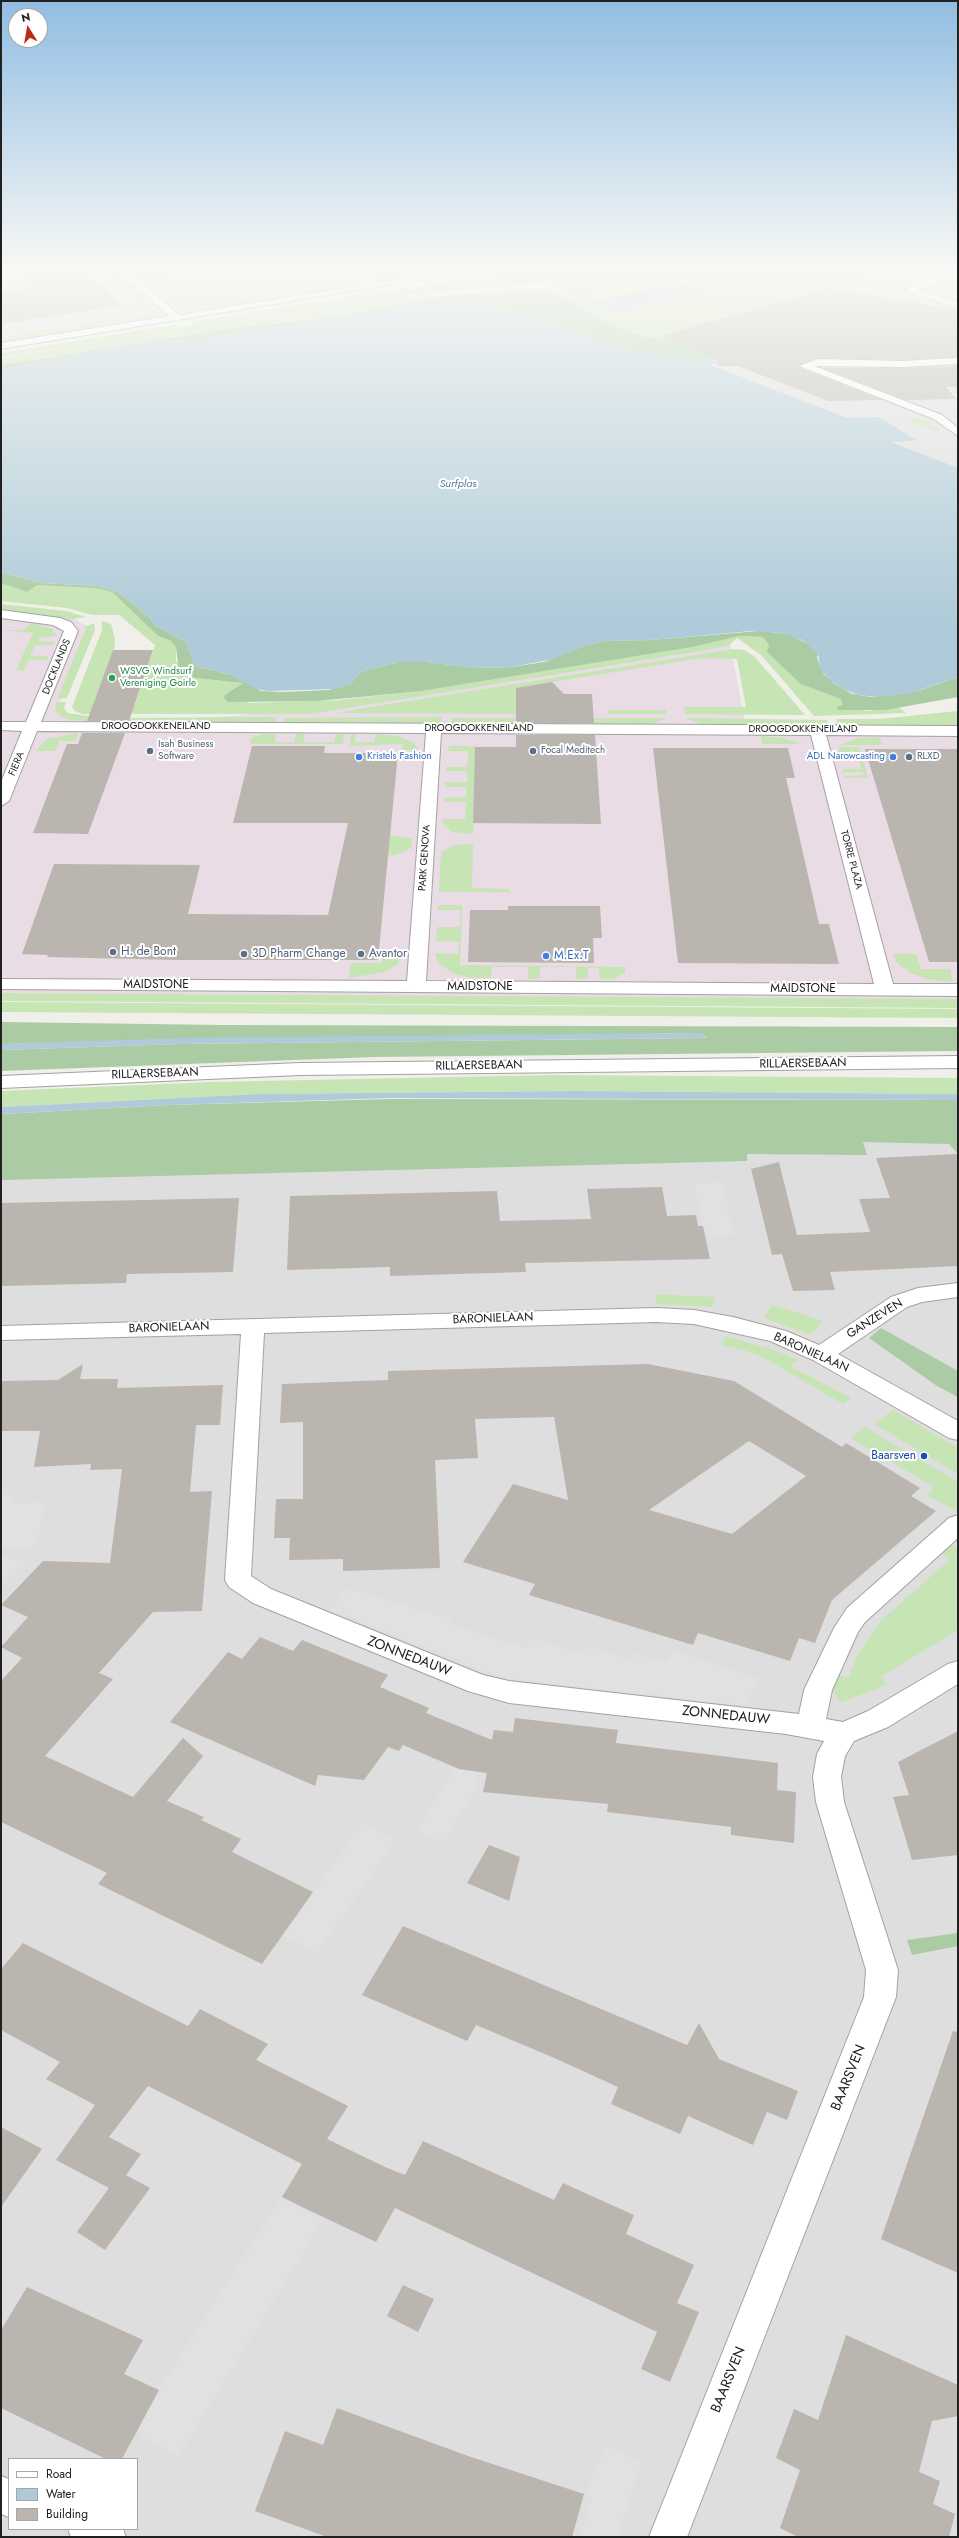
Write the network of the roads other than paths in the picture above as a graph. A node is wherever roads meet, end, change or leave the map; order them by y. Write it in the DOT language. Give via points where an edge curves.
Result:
graph roads {
  1 [pos="852,384"];
  2 [pos="958,433"];
  3 [pos="1,614"];
  4 [pos="1,726"];
  5 [pos="32,727"];
  6 [pos="434,729"];
  7 [pos="817,730"];
  8 [pos="958,731"];
  9 [pos="1,801"];
  10 [pos="1,984"];
  11 [pos="416,987"];
  12 [pos="885,990"];
  13 [pos="958,990"];
  14 [pos="958,1062"];
  15 [pos="1,1082"];
  16 [pos="958,1290"];
  17 [pos="253,1325"];
  18 [pos="1,1333"];
  19 [pos="820,1355"];
  20 [pos="958,1432"];
  21 [pos="958,1524"];
  22 [pos="958,1671"];
  23 [pos="811,1727"];
  24 [pos="844,1733"];
  25 [pos="89,2530"];
  26 [pos="107,2537"];
  27 [pos="668,2537"];
  1 -- 2 [label="street" via="938,417"];
  3 -- 5 [label="street, DOCKLANDS" via="55,621 66,625 71,631"];
  4 -- 5 [label="street, DROOGDOKKENEILAND"];
  5 -- 6 [label="street, DROOGDOKKENEILAND"];
  5 -- 9 [label="street, FIERA"];
  6 -- 7 [label="street, DROOGDOKKENEILAND"];
  6 -- 11 [label="street, PARK GENOVA"];
  7 -- 8 [label="street, DROOGDOKKENEILAND"];
  7 -- 12 [label="street, TORRE PLAZA"];
  10 -- 11 [label="street, MAIDSTONE"];
  11 -- 12 [label="street, MAIDSTONE"];
  12 -- 13 [label="street, MAIDSTONE"];
  14 -- 15 [label="street, RILLAERSEBAAN" via="308,1069"];
  16 -- 19 [label="street, GANZEVEN" via="918,1295 899,1302"];
  17 -- 18 [label="street, BARONIELAAN"];
  17 -- 19 [label="street, BARONIELAAN" via="656,1315 694,1317 778,1336"];
  17 -- 23 [label="street, ZONNEDAUW" via="238,1580 262,1596 376,1644 478,1684 509,1692"];
  19 -- 20 [label="street, BARONIELAAN"];
  21 -- 23 [label="street" via="856,1615 847,1628 818,1690"];
  22 -- 24 [label="street" via="878,1718"];
  23 -- 24 [label="street, ZONNEDAUW"];
  24 -- 27 [label="street, BAARSVEN" via="832,1754 827,1777 830,1802 882,1970 880,1998"];
  25 -- 26 [label="street"];
}
